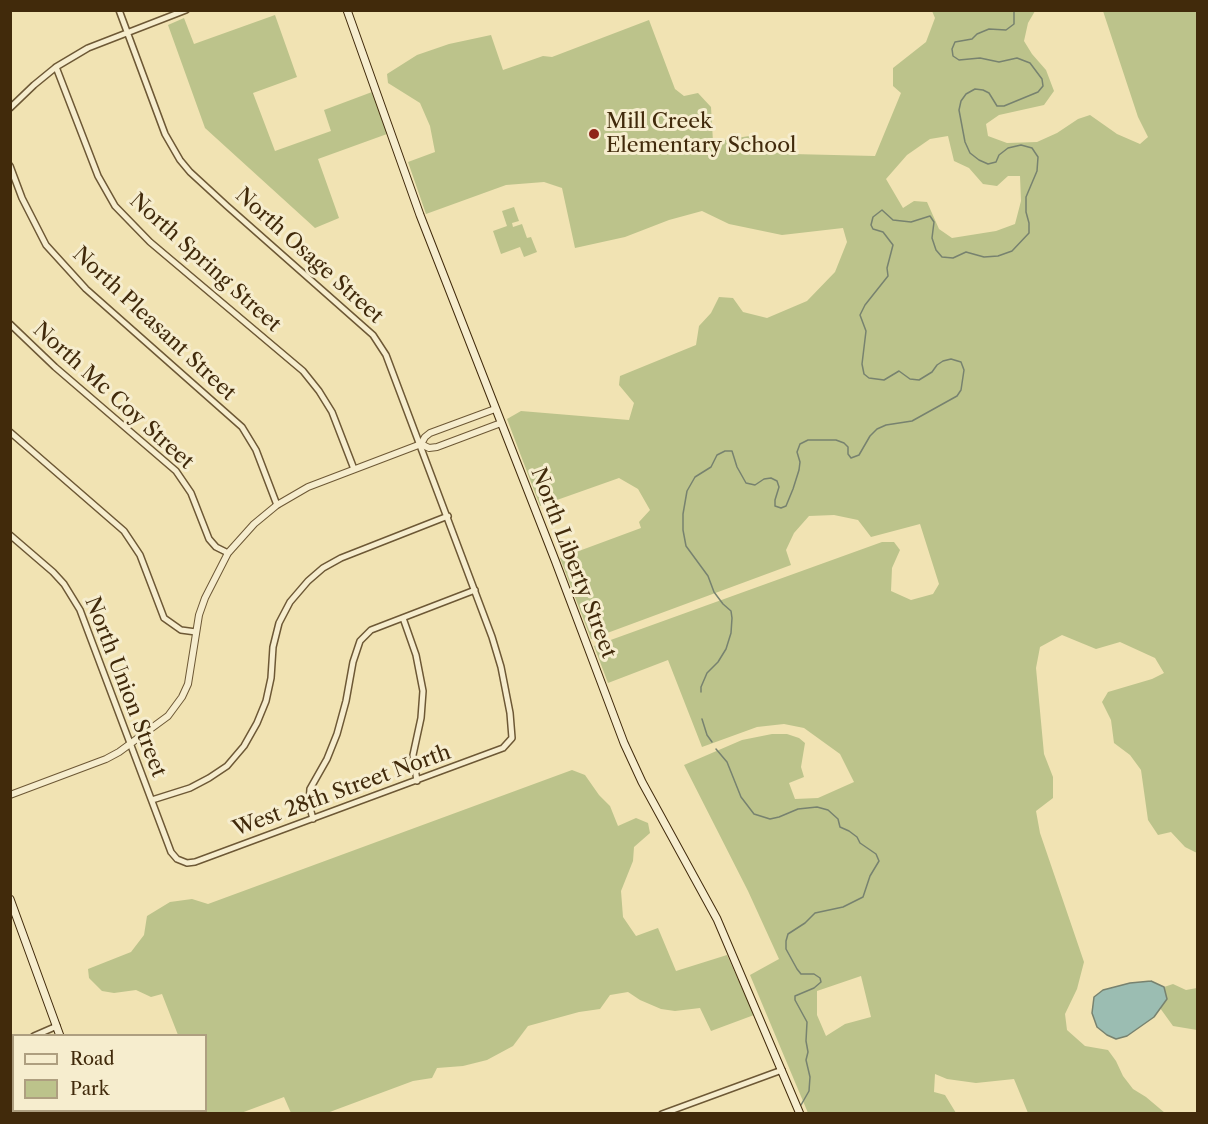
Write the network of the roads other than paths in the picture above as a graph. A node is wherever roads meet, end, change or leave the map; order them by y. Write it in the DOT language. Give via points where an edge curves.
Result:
graph roads {
  1 [pos="119,10"];
  2 [pos="186,10"];
  3 [pos="347,10"];
  4 [pos="128,32"];
  5 [pos="56,67"];
  6 [pos="10,108"];
  7 [pos="10,166"];
  8 [pos="10,324"];
  9 [pos="495,408"];
  10 [pos="501,423"];
  11 [pos="10,432"];
  12 [pos="421,444"];
  13 [pos="354,469"];
  14 [pos="277,505"];
  15 [pos="448,516"];
  16 [pos="10,535"];
  17 [pos="228,553"];
  18 [pos="475,590"];
  19 [pos="403,618"];
  20 [pos="196,632"];
  21 [pos="130,744"];
  22 [pos="507,745"];
  23 [pos="417,781"];
  24 [pos="10,795"];
  25 [pos="152,801"];
  26 [pos="313,819"];
  27 [pos="187,863"];
  28 [pos="10,899"];
  29 [pos="57,1026"];
  30 [pos="37,1034"];
  31 [pos="60,1034"];
  32 [pos="782,1070"];
  33 [pos="662,1113"];
  34 [pos="800,1113"];
  1 -- 4 [label="street, North Osage Street"];
  2 -- 4 [label="street"];
  3 -- 9 [label="main road, North Liberty Street" via="420,215"];
  4 -- 5 [label="street" via="88,48"];
  4 -- 12 [label="street, North Osage Street" via="165,134 180,160 374,335 386,355"];
  5 -- 6 [label="street"];
  5 -- 13 [label="street, North Spring Street" via="98,176 115,206 150,242 303,371 332,412"];
  7 -- 14 [label="street, North Pleasant Street" via="46,244 63,266 242,427 256,450"];
  8 -- 17 [label="street, North Mc Coy Street" via="176,471 191,493 209,539"];
  9 -- 10 [label="main road, North Liberty Street"];
  9 -- 12 [label="street" via="430,433"];
  10 -- 12 [label="street" via="437,447"];
  10 -- 32 [label="main road, North Liberty Street" via="624,743 717,919"];
  11 -- 20 [label="street" via="124,531 140,555 164,618 181,630"];
  12 -- 13 [label="street"];
  12 -- 15 [label="street, North Osage Street"];
  13 -- 14 [label="street" via="308,487"];
  14 -- 17 [label="street"];
  15 -- 18 [label="street, North Osage Street"];
  15 -- 25 [label="street" via="341,558 308,580 279,623 266,701 244,746 227,766 209,778"];
  16 -- 21 [label="street, North Union Street" via="53,572 74,598"];
  17 -- 20 [label="street" via="205,598"];
  18 -- 19 [label="street"];
  18 -- 22 [label="street, North Osage Street" via="501,667 513,733"];
  19 -- 23 [label="street" via="423,691 422,718 413,755"];
  19 -- 26 [label="street" via="371,630 360,641 337,734 310,789"];
  20 -- 21 [label="street" via="192,672 182,697 168,716"];
  21 -- 24 [label="street" via="106,759"];
  21 -- 25 [label="street, North Union Street"];
  22 -- 23 [label="street, West 28th Street North"];
  23 -- 26 [label="street, West 28th Street North"];
  25 -- 27 [label="street, North Union Street" via="171,852"];
  26 -- 27 [label="street, West 28th Street North"];
  28 -- 29 [label="main road"];
  29 -- 30 [label="street"];
  29 -- 31 [label="main road"];
  32 -- 33 [label="street"];
  32 -- 34 [label="main road, North Liberty Street"];
}
